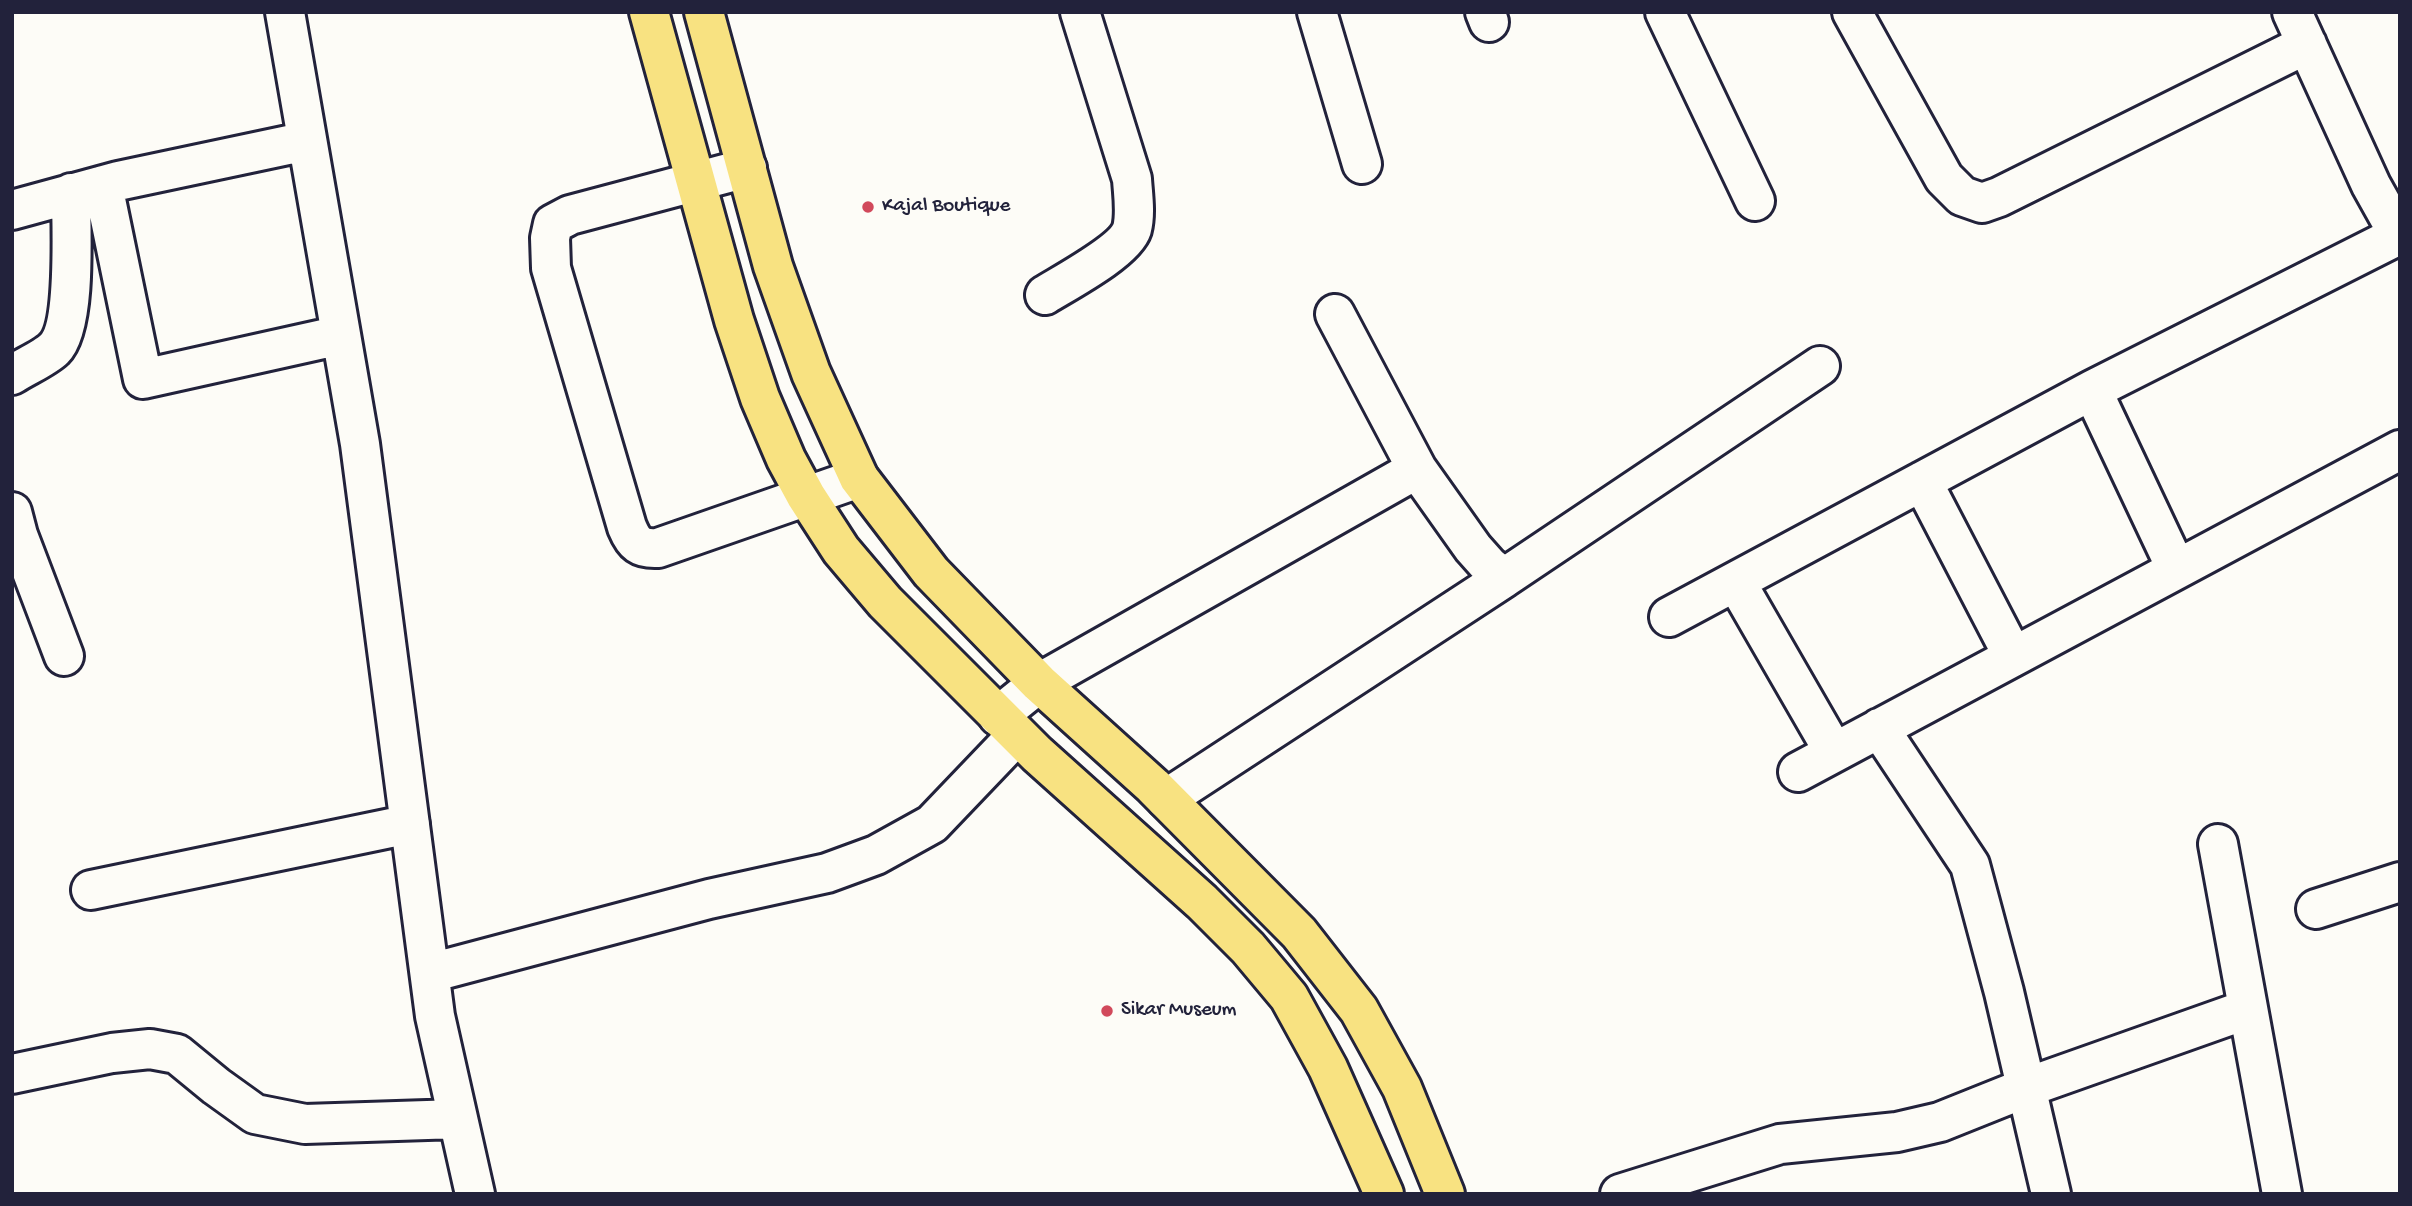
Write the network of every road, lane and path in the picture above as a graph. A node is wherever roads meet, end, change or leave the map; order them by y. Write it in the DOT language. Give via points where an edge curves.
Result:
graph roads {
  1 [pos="285,12"];
  2 [pos="649,12"];
  3 [pos="704,12"];
  4 [pos="1080,12"];
  5 [pos="1317,12"];
  6 [pos="1665,12"];
  7 [pos="1852,12"];
  8 [pos="2300,28"];
  9 [pos="307,141"];
  10 [pos="1362,164"];
  11 [pos="747,167"];
  12 [pos="695,181"];
  13 [pos="2385,182"];
  14 [pos="87,189"];
  15 [pos="1755,201"];
  16 [pos="12,210"];
  17 [pos="2399,236"];
  18 [pos="1045,295"];
  19 [pos="1335,314"];
  20 [pos="341,335"];
  21 [pos="1821,366"];
  22 [pos="12,375"];
  23 [pos="2092,390"];
  24 [pos="2400,450"];
  25 [pos="1417,469"];
  26 [pos="859,478"];
  27 [pos="1922,481"];
  28 [pos="806,496"];
  29 [pos="12,512"];
  30 [pos="2176,568"];
  31 [pos="1504,578"];
  32 [pos="1736,582"];
  33 [pos="1669,617"];
  34 [pos="64,656"];
  35 [pos="2013,656"];
  36 [pos="1039,682"];
  37 [pos="1008,725"];
  38 [pos="1880,728"];
  39 [pos="1834,752"];
  40 [pos="1798,772"];
  41 [pos="1166,799"];
  42 [pos="410,824"];
  43 [pos="2218,845"];
  44 [pos="2400,882"];
  45 [pos="91,890"];
  46 [pos="2316,909"];
  47 [pos="430,973"];
  48 [pos="2248,1009"];
  49 [pos="12,1074"];
  50 [pos="2025,1088"];
  51 [pos="458,1119"];
  52 [pos="475,1194"];
  53 [pos="1384,1194"];
  54 [pos="1445,1194"];
  55 [pos="1620,1194"];
  56 [pos="2051,1194"];
  57 [pos="2282,1194"];
  1 -- 9 [label="street"];
  2 -- 12 [label="main road"];
  3 -- 11 [label="main road"];
  4 -- 18 [label="street" via="1132,179 1132,231 1113,252"];
  5 -- 10 [label="street"];
  6 -- 15 [label="street"];
  7 -- 8 [label="street" via="1944,178 1962,196 1982,203"];
  8 -- 13 [label="street"];
  9 -- 14 [label="street"];
  9 -- 20 [label="street"];
  11 -- 12 [label="street"];
  11 -- 26 [label="main road" via="773,266 811,373"];
  12 -- 28 [label="main road" via="756,385"];
  12 -- 28 [label="street" via="570,215 553,224 550,238 551,268 627,527 634,542 643,548 658,548"];
  13 -- 17 [label="street"];
  14 -- 16 [label="street"];
  14 -- 20 [label="street" via="143,379"];
  14 -- 22 [label="street" via="65,334 54,349"];
  17 -- 23 [label="street"];
  19 -- 25 [label="street"];
  20 -- 42 [label="street" via="360,444"];
  21 -- 31 [label="street"];
  23 -- 27 [label="street"];
  23 -- 30 [label="street"];
  24 -- 30 [label="street"];
  25 -- 31 [label="street" via="1474,548"];
  25 -- 36 [label="street"];
  26 -- 28 [label="street"];
  26 -- 36 [label="main road" via="931,572"];
  27 -- 32 [label="street"];
  27 -- 35 [label="street"];
  28 -- 37 [label="main road" via="841,550 885,602"];
  29 -- 34 [label="street"];
  30 -- 35 [label="street"];
  31 -- 41 [label="street"];
  32 -- 33 [label="street"];
  32 -- 39 [label="street"];
  35 -- 38 [label="street"];
  36 -- 37 [label="street"];
  36 -- 41 [label="main road"];
  37 -- 47 [label="street" via="932,824 876,855 827,873 709,899"];
  37 -- 53 [label="main road" via="1202,902 1289,997 1328,1068"];
  38 -- 39 [label="street"];
  38 -- 50 [label="street" via="1970,865"];
  39 -- 40 [label="street"];
  41 -- 54 [label="main road" via="1299,933 1359,1010 1402,1088"];
  42 -- 45 [label="street"];
  42 -- 47 [label="street"];
  43 -- 48 [label="street"];
  44 -- 46 [label="street"];
  47 -- 51 [label="street"];
  48 -- 50 [label="street"];
  48 -- 57 [label="street"];
  49 -- 51 [label="street" via="150,1049 177,1054 255,1114 305,1124"];
  50 -- 55 [label="street" via="1940,1122 1897,1132 1780,1144"];
  50 -- 56 [label="street"];
  51 -- 52 [label="street"];
}
